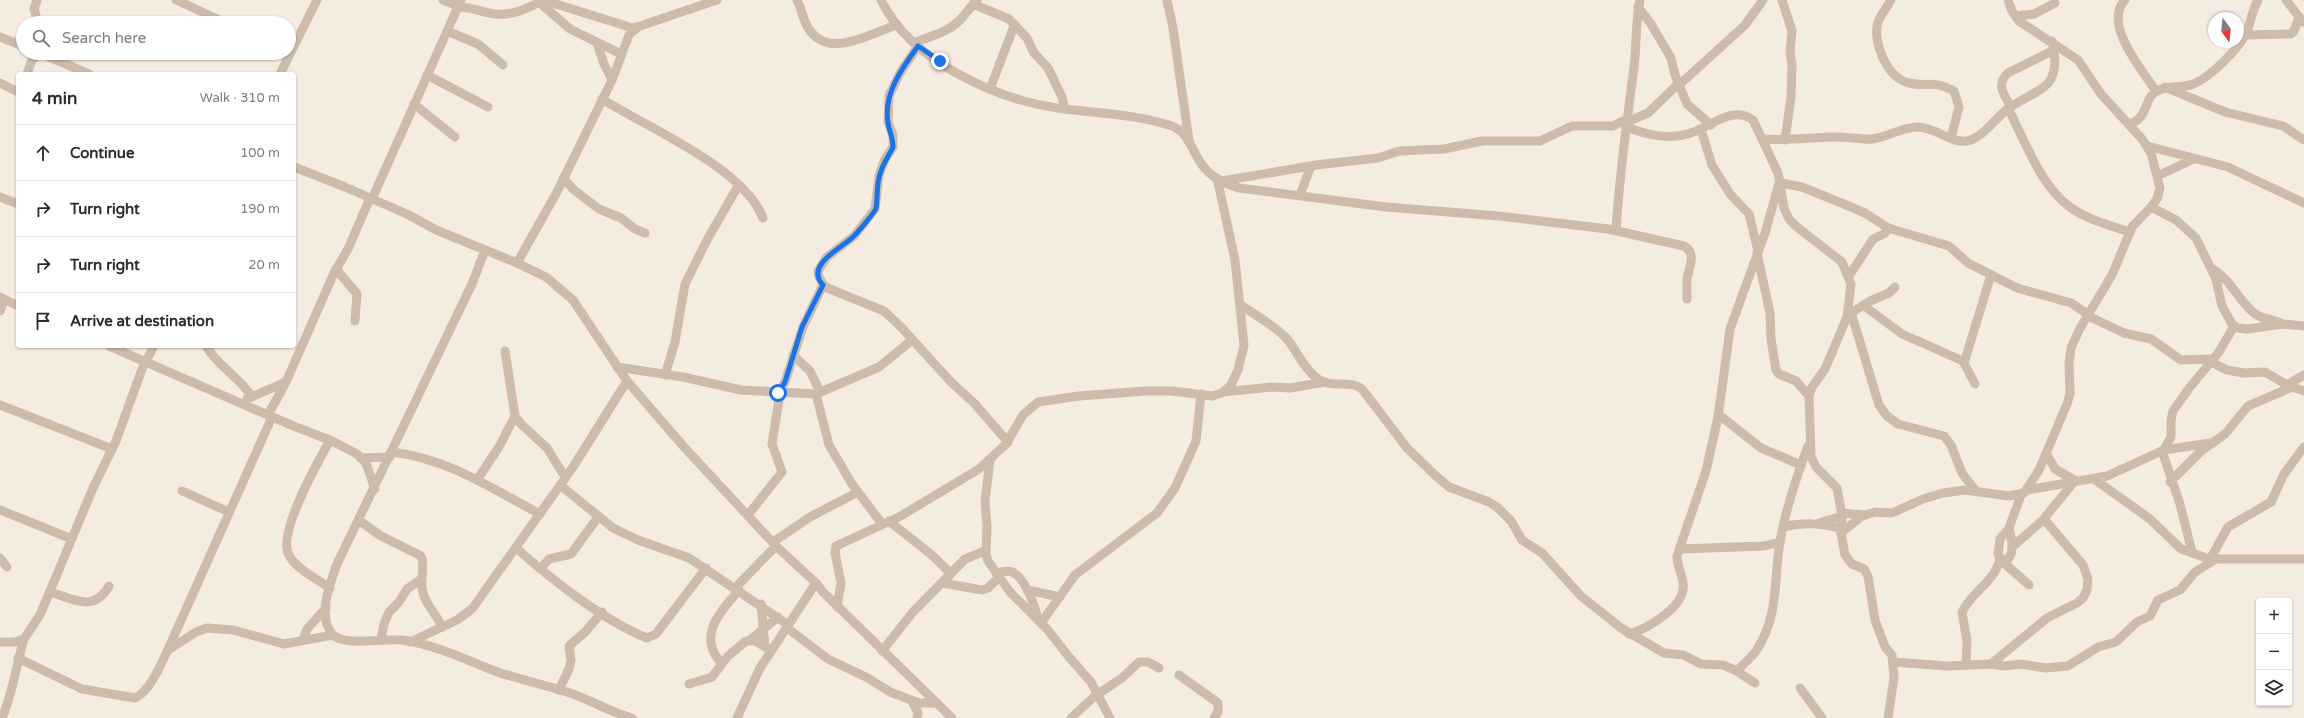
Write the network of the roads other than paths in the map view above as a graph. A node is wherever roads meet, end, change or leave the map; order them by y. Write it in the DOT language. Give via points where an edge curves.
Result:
graph roads {
  1 [pos="37,0"];
  2 [pos="176,0"];
  3 [pos="317,0"];
  4 [pos="443,0"];
  5 [pos="717,0"];
  6 [pos="796,0"];
  7 [pos="881,0"];
  8 [pos="1167,0"];
  9 [pos="1763,0"];
  10 [pos="1782,0"];
  11 [pos="1891,0"];
  12 [pos="2008,0"];
  13 [pos="2125,0"];
  14 [pos="2258,0"];
  15 [pos="2286,0"];
  16 [pos="542,1"];
  17 [pos="976,2"];
  18 [pos="2055,3"];
  19 [pos="459,4"];
  20 [pos="1639,4"];
  21 [pos="36,16"];
  22 [pos="211,16"];
  23 [pos="2016,16"];
  24 [pos="2302,20"];
  25 [pos="896,25"];
  26 [pos="1014,26"];
  27 [pos="636,29"];
  28 [pos="447,31"];
  29 [pos="2245,35"];
  30 [pos="0,37"];
  31 [pos="296,39"];
  32 [pos="2052,40"];
  33 [pos="16,43"];
  34 [pos="597,43"];
  35 [pos="916,44"];
  36 [pos="2054,50"];
  37 [pos="621,54"];
  38 [pos="32,60"];
  39 [pos="57,60"];
  40 [pos="286,60"];
  41 [pos="503,65"];
  42 [pos="28,72"];
  43 [pos="85,72"];
  44 [pos="281,72"];
  45 [pos="427,75"];
  46 [pos="612,80"];
  47 [pos="0,83"];
  48 [pos="1678,85"];
  49 [pos="2165,87"];
  50 [pos="990,89"];
  51 [pos="16,91"];
  52 [pos="2156,91"];
  53 [pos="602,100"];
  54 [pos="414,104"];
  55 [pos="488,107"];
  56 [pos="2010,107"];
  57 [pos="1065,109"];
  58 [pos="1626,123"];
  59 [pos="2130,124"];
  60 [pos="1711,125"];
  61 [pos="1701,130"];
  62 [pos="454,137"];
  63 [pos="1951,138"];
  64 [pos="1763,139"];
  65 [pos="1785,140"];
  66 [pos="2304,140"];
  67 [pos="1189,142"];
  68 [pos="2147,146"];
  69 [pos="2194,159"];
  70 [pos="1311,166"];
  71 [pos="296,168"];
  72 [pos="2157,176"];
  73 [pos="563,178"];
  74 [pos="1220,180"];
  75 [pos="1780,181"];
  76 [pos="738,186"];
  77 [pos="1300,195"];
  78 [pos="0,197"];
  79 [pos="371,199"];
  80 [pos="16,203"];
  81 [pos="2304,203"];
  82 [pos="2151,207"];
  83 [pos="764,218"];
  84 [pos="1889,228"];
  85 [pos="1616,231"];
  86 [pos="2130,232"];
  87 [pos="645,233"];
  88 [pos="485,250"];
  89 [pos="1757,252"];
  90 [pos="517,262"];
  91 [pos="2211,268"];
  92 [pos="336,269"];
  93 [pos="1991,275"];
  94 [pos="1849,276"];
  95 [pos="823,285"];
  96 [pos="1895,287"];
  97 [pos="2,298"];
  98 [pos="1687,299"];
  99 [pos="1849,303"];
  100 [pos="16,305"];
  101 [pos="1240,305"];
  102 [pos="1862,305"];
  103 [pos="0,311"];
  104 [pos="1851,314"];
  105 [pos="2089,315"];
  106 [pos="355,321"];
  107 [pos="2282,324"];
  108 [pos="2234,326"];
  109 [pos="2304,326"];
  110 [pos="912,340"];
  111 [pos="114,348"];
  112 [pos="153,348"];
  113 [pos="208,348"];
  114 [pos="505,351"];
  115 [pos="793,355"];
  116 [pos="146,361"];
  117 [pos="2212,361"];
  118 [pos="1964,363"];
  119 [pos="618,367"];
  120 [pos="665,375"];
  121 [pos="2303,375"];
  122 [pos="627,381"];
  123 [pos="286,382"];
  124 [pos="1325,382"];
  125 [pos="1975,384"];
  126 [pos="2290,386"];
  127 [pos="2304,391"];
  128 [pos="1223,392"];
  129 [pos="779,393"];
  130 [pos="818,393"];
  131 [pos="1200,394"];
  132 [pos="253,396"];
  133 [pos="1809,396"];
  134 [pos="238,402"];
  135 [pos="0,405"];
  136 [pos="266,414"];
  137 [pos="1718,414"];
  138 [pos="516,416"];
  139 [pos="330,440"];
  140 [pos="1810,440"];
  141 [pos="1008,442"];
  142 [pos="2214,443"];
  143 [pos="2304,446"];
  144 [pos="112,450"];
  145 [pos="2163,450"];
  146 [pos="2046,453"];
  147 [pos="391,454"];
  148 [pos="361,458"];
  149 [pos="990,460"];
  150 [pos="1801,465"];
  151 [pos="565,477"];
  152 [pos="2094,479"];
  153 [pos="477,480"];
  154 [pos="2075,482"];
  155 [pos="2170,482"];
  156 [pos="560,485"];
  157 [pos="375,489"];
  158 [pos="1975,490"];
  159 [pos="182,491"];
  160 [pos="858,492"];
  161 [pos="2024,492"];
  162 [pos="1,512"];
  163 [pos="230,512"];
  164 [pos="540,514"];
  165 [pos="748,515"];
  166 [pos="1842,515"];
  167 [pos="1864,515"];
  168 [pos="598,516"];
  169 [pos="2044,519"];
  170 [pos="360,521"];
  171 [pos="885,523"];
  172 [pos="1819,524"];
  173 [pos="1783,527"];
  174 [pos="2009,528"];
  175 [pos="1842,531"];
  176 [pos="72,539"];
  177 [pos="1780,542"];
  178 [pos="774,544"];
  179 [pos="2012,547"];
  180 [pos="516,548"];
  181 [pos="1680,549"];
  182 [pos="985,551"];
  183 [pos="2192,552"];
  184 [pos="0,558"];
  185 [pos="2304,559"];
  186 [pos="2002,561"];
  187 [pos="2209,561"];
  188 [pos="7,567"];
  189 [pos="706,568"];
  190 [pos="540,569"];
  191 [pos="950,573"];
  192 [pos="997,576"];
  193 [pos="420,580"];
  194 [pos="816,582"];
  195 [pos="942,583"];
  196 [pos="2029,585"];
  197 [pos="109,586"];
  198 [pos="330,588"];
  199 [pos="737,589"];
  200 [pos="1027,590"];
  201 [pos="50,592"];
  202 [pos="1060,597"];
  203 [pos="761,604"];
  204 [pos="838,607"];
  205 [pos="326,608"];
  206 [pos="602,612"];
  207 [pos="778,617"];
  208 [pos="1040,622"];
  209 [pos="786,625"];
  210 [pos="442,627"];
  211 [pos="764,627"];
  212 [pos="1629,634"];
  213 [pos="333,635"];
  214 [pos="24,639"];
  215 [pos="382,639"];
  216 [pos="303,640"];
  217 [pos="750,640"];
  218 [pos="0,642"];
  219 [pos="410,642"];
  220 [pos="768,648"];
  221 [pos="168,650"];
  222 [pos="882,651"];
  223 [pos="18,658"];
  224 [pos="1894,662"];
  225 [pos="721,663"];
  226 [pos="1990,664"];
  227 [pos="1966,665"];
  228 [pos="1159,668"];
  229 [pos="1737,671"];
  230 [pos="1179,674"];
  231 [pos="1755,683"];
  232 [pos="689,684"];
  233 [pos="1800,688"];
  234 [pos="559,690"];
  235 [pos="1098,693"];
  236 [pos="912,701"];
  237 [pos="937,703"];
  238 [pos="2,718"];
  239 [pos="632,718"];
  240 [pos="737,718"];
  241 [pos="917,718"];
  242 [pos="952,718"];
  243 [pos="1071,718"];
  244 [pos="1110,718"];
  245 [pos="1214,718"];
  246 [pos="1822,718"];
  247 [pos="1888,718"];
  1 -- 21 [label="street" via="34,9"];
  2 -- 22 [label="street"];
  3 -- 31 [label="street"];
  4 -- 19 [label="street"];
  5 -- 27 [label="street"];
  6 -- 25 [label="street" via="807,26 814,34 829,43 840,45 853,42"];
  7 -- 25 [label="street"];
  8 -- 67 [label="street"];
  9 -- 48 [label="street" via="1744,25"];
  10 -- 65 [label="street" via="1792,31 1791,97"];
  11 -- 63 [label="street" via="1878,21 1876,34 1883,56 1892,72 1901,81 1910,84 1938,84 1954,91 1958,107"];
  12 -- 23 [label="street"];
  13 -- 52 [label="street" via="2119,11 2122,37"];
  14 -- 29 [label="street"];
  15 -- 24 [label="street"];
  16 -- 19 [label="street" via="508,14 496,14"];
  16 -- 27 [label="street"];
  16 -- 34 [label="street" via="570,29"];
  17 -- 26 [label="street" via="1009,20"];
  17 -- 35 [label="street" via="959,22"];
  18 -- 23 [label="street" via="2034,14"];
  19 -- 28 [label="street"];
  20 -- 48 [label="street" via="1671,58"];
  20 -- 58 [label="street"];
  23 -- 32 [label="street" via="2019,21"];
  24 -- 29 [label="street" via="2291,34"];
  25 -- 35 [label="street"];
  26 -- 50 [label="street"];
  26 -- 57 [label="street" via="1027,38 1034,53 1048,68"];
  27 -- 37 [label="street" via="629,35"];
  28 -- 41 [label="street" via="478,44"];
  28 -- 45 [label="street"];
  29 -- 49 [label="street" via="2220,65 2192,84"];
  30 -- 33 [label="street"];
  32 -- 36 [label="street"];
  32 -- 59 [label="street" via="2078,60 2101,94"];
  34 -- 37 [label="street"];
  34 -- 46 [label="street"];
  35 -- 50 [label="street" via="964,77"];
  35 -- 95 [label="street" via="889,96 888,122 893,135 893,147 879,175 875,209 854,236 827,257 818,271"];
  36 -- 56 [label="street" via="2054,70 2050,80"];
  36 -- 56 [label="street" via="2002,78 2001,88"];
  37 -- 46 [label="street"];
  38 -- 42 [label="street"];
  39 -- 43 [label="street"];
  40 -- 44 [label="street"];
  45 -- 54 [label="street"];
  45 -- 55 [label="street"];
  46 -- 53 [label="street"];
  47 -- 51 [label="street"];
  48 -- 58 [label="street" via="1648,113"];
  48 -- 60 [label="street" via="1687,104"];
  49 -- 52 [label="street"];
  49 -- 66 [label="street" via="2225,112 2283,126"];
  50 -- 57 [label="street" via="1018,99"];
  52 -- 59 [label="street" via="2149,98 2142,117"];
  53 -- 73 [label="street"];
  53 -- 76 [label="street" via="682,144 713,164"];
  54 -- 62 [label="street"];
  54 -- 79 [label="street"];
  56 -- 63 [label="street" via="1972,140 1958,142"];
  56 -- 86 [label="street" via="2036,165 2057,195 2080,214"];
  57 -- 67 [label="street" via="1174,126"];
  58 -- 61 [label="street" via="1647,135 1668,137"];
  58 -- 70 [label="street" via="1614,126 1572,126 1540,141 1482,142 1444,149 1399,151 1378,158"];
  58 -- 85 [label="street" via="1618,187"];
  59 -- 68 [label="street"];
  60 -- 61 [label="street"];
  60 -- 64 [label="street" via="1728,115 1745,115 1753,120"];
  61 -- 89 [label="street" via="1712,165 1736,201 1749,214"];
  63 -- 65 [label="street" via="1934,129 1917,127 1862,140 1838,137"];
  64 -- 65 [label="street"];
  64 -- 75 [label="street"];
  67 -- 74 [label="street" via="1203,166"];
  68 -- 69 [label="street"];
  68 -- 72 [label="street"];
  69 -- 72 [label="street"];
  69 -- 81 [label="street" via="2228,168"];
  70 -- 74 [label="street"];
  70 -- 77 [label="street"];
  71 -- 79 [label="street"];
  72 -- 82 [label="street" via="2159,192"];
  73 -- 87 [label="street" via="596,207"];
  73 -- 90 [label="street"];
  74 -- 77 [label="street" via="1239,188"];
  74 -- 101 [label="street" via="1234,253"];
  75 -- 84 [label="street" via="1802,187 1865,213"];
  75 -- 89 [label="street"];
  75 -- 94 [label="street" via="1784,208 1789,219 1842,262"];
  76 -- 83 [label="street" via="756,203"];
  76 -- 120 [label="street" via="685,284 675,342"];
  77 -- 85 [label="street" via="1386,207 1499,216"];
  78 -- 80 [label="street"];
  79 -- 88 [label="street"];
  79 -- 92 [label="street"];
  82 -- 86 [label="street"];
  82 -- 91 [label="street" via="2187,228 2199,243"];
  84 -- 93 [label="street" via="1949,246 1968,263"];
  84 -- 94 [label="street" via="1884,234 1873,239"];
  85 -- 98 [label="street" via="1688,248 1691,258"];
  86 -- 105 [label="street" via="2112,275"];
  88 -- 90 [label="street"];
  88 -- 147 [label="street" via="472,284"];
  89 -- 133 [label="street" via="1770,313 1776,370 1779,374 1796,381"];
  89 -- 137 [label="street" via="1730,329"];
  90 -- 119 [label="street" via="546,277 573,300"];
  91 -- 107 [label="street" via="2220,272 2255,314"];
  91 -- 108 [label="street" via="2222,306"];
  92 -- 106 [label="street" via="356,294"];
  92 -- 123 [label="street"];
  93 -- 105 [label="street" via="2028,292 2071,303"];
  93 -- 118 [label="street"];
  94 -- 99 [label="street"];
  95 -- 110 [label="street" via="884,311"];
  95 -- 115 [label="street" via="802,327"];
  96 -- 102 [label="street" via="1889,294"];
  97 -- 100 [label="street"];
  97 -- 103 [label="street"];
  99 -- 104 [label="street"];
  99 -- 133 [label="street" via="1841,335"];
  101 -- 124 [label="street" via="1275,328 1314,376"];
  101 -- 128 [label="street" via="1244,345 1238,370 1231,385"];
  102 -- 104 [label="street"];
  102 -- 118 [label="street" via="1902,334"];
  104 -- 158 [label="street" via="1879,405 1887,416 1898,424 1944,436 1951,445 1962,473"];
  105 -- 117 [label="street" via="2124,333 2151,339 2181,360"];
  105 -- 146 [label="street" via="2071,348 2068,399"];
  107 -- 108 [label="street" via="2247,329"];
  107 -- 109 [label="street"];
  108 -- 117 [label="street"];
  110 -- 130 [label="street" via="878,367"];
  110 -- 141 [label="street"];
  111 -- 116 [label="street"];
  112 -- 116 [label="street"];
  113 -- 132 [label="street"];
  114 -- 138 [label="street"];
  115 -- 129 [label="street"];
  115 -- 130 [label="street" via="810,371"];
  116 -- 134 [label="street"];
  116 -- 144 [label="street"];
  117 -- 126 [label="street" via="2227,370 2244,373 2265,372"];
  117 -- 145 [label="street" via="2174,411 2171,437"];
  118 -- 125 [label="street"];
  119 -- 120 [label="street"];
  119 -- 122 [label="street"];
  120 -- 129 [label="street" via="741,390"];
  121 -- 126 [label="street"];
  122 -- 151 [label="street"];
  122 -- 165 [label="street" via="709,476"];
  123 -- 132 [label="street"];
  123 -- 136 [label="street"];
  124 -- 128 [label="street" via="1290,388 1272,387"];
  124 -- 212 [label="street" via="1358,386 1407,448 1436,476 1449,487 1497,507 1511,521 1522,540 1542,553 1581,596"];
  126 -- 127 [label="street"];
  126 -- 142 [label="street" via="2248,406 2225,434"];
  128 -- 131 [label="street" via="1212,396"];
  129 -- 130 [label="street"];
  129 -- 165 [label="street" via="772,444 782,472"];
  130 -- 160 [label="street" via="829,445"];
  131 -- 141 [label="street" via="1172,391 1139,392 1038,402 1028,409"];
  131 -- 202 [label="street" via="1196,441 1176,488 1157,513 1082,569"];
  132 -- 134 [label="street"];
  132 -- 136 [label="street"];
  133 -- 140 [label="street"];
  134 -- 136 [label="street"];
  135 -- 144 [label="street"];
  136 -- 139 [label="street"];
  136 -- 163 [label="street"];
  137 -- 150 [label="street" via="1761,448"];
  137 -- 181 [label="street" via="1706,471"];
  138 -- 151 [label="street" via="547,448"];
  138 -- 153 [label="street"];
  139 -- 148 [label="street"];
  139 -- 198 [label="street" via="302,494 286,542 288,553 296,563"];
  140 -- 150 [label="street"];
  140 -- 166 [label="street" via="1811,456 1816,467 1837,488"];
  141 -- 149 [label="street"];
  142 -- 145 [label="street"];
  142 -- 155 [label="street" via="2201,451"];
  143 -- 187 [label="street" via="2284,474 2271,502 2228,527"];
  144 -- 176 [label="street"];
  145 -- 152 [label="street" via="2107,476"];
  145 -- 155 [label="street"];
  146 -- 154 [label="street" via="2055,469"];
  146 -- 161 [label="street" via="2039,470"];
  147 -- 148 [label="street"];
  147 -- 153 [label="street" via="427,458"];
  147 -- 157 [label="street"];
  148 -- 157 [label="street" via="371,474"];
  149 -- 171 [label="street" via="967,477"];
  149 -- 182 [label="street" via="985,501"];
  150 -- 173 [label="street"];
  151 -- 156 [label="street"];
  152 -- 154 [label="street"];
  152 -- 183 [label="street" via="2150,519 2181,549"];
  153 -- 164 [label="street"];
  154 -- 161 [label="street"];
  154 -- 169 [label="street"];
  155 -- 183 [label="street" via="2180,504"];
  156 -- 164 [label="street"];
  156 -- 168 [label="street"];
  157 -- 170 [label="street"];
  158 -- 161 [label="street" via="2009,496"];
  158 -- 167 [label="street" via="1923,499 1892,513 1875,512"];
  159 -- 163 [label="street"];
  160 -- 171 [label="street"];
  160 -- 178 [label="street" via="810,517"];
  161 -- 174 [label="street"];
  162 -- 176 [label="street"];
  163 -- 221 [label="street"];
  164 -- 180 [label="street"];
  165 -- 178 [label="street"];
  166 -- 167 [label="street"];
  166 -- 172 [label="street"];
  166 -- 175 [label="street"];
  167 -- 175 [label="street"];
  168 -- 189 [label="street" via="613,528 689,558"];
  168 -- 190 [label="street" via="571,554 548,559"];
  169 -- 179 [label="street"];
  169 -- 226 [label="street" via="2083,565 2088,579 2087,590 2080,600 2047,618"];
  170 -- 193 [label="street" via="381,536 421,556 424,565"];
  170 -- 198 [label="street" via="337,564"];
  171 -- 191 [label="street" via="933,556"];
  171 -- 204 [label="street" via="836,546 841,583"];
  172 -- 173 [label="street" via="1804,523"];
  172 -- 175 [label="street"];
  173 -- 177 [label="street"];
  174 -- 179 [label="street"];
  174 -- 186 [label="street" via="2000,539"];
  175 -- 224 [label="street" via="1845,555 1852,564 1864,569 1868,576 1875,620 1885,647 1891,652"];
  176 -- 201 [label="street"];
  177 -- 181 [label="street" via="1764,546"];
  177 -- 229 [label="street" via="1777,585 1771,616 1755,652"];
  178 -- 194 [label="street"];
  178 -- 199 [label="street"];
  179 -- 186 [label="street" via="2010,558"];
  180 -- 190 [label="street"];
  180 -- 210 [label="street" via="472,610"];
  181 -- 212 [label="street" via="1677,566 1683,583 1683,592 1656,623"];
  182 -- 191 [label="street" via="964,559"];
  182 -- 192 [label="street"];
  183 -- 187 [label="street"];
  184 -- 188 [label="street"];
  185 -- 187 [label="street" via="2257,561 2222,558"];
  186 -- 196 [label="street"];
  186 -- 227 [label="street" via="1962,612 1967,642"];
  187 -- 226 [label="street" via="2180,590 2158,600 2150,616 2137,622 2116,642 2098,647 2068,666 2045,668 2021,664"];
  189 -- 199 [label="street"];
  189 -- 206 [label="street" via="652,637 636,633"];
  190 -- 206 [label="street"];
  191 -- 195 [label="street"];
  192 -- 195 [label="street" via="988,588 982,590"];
  192 -- 200 [label="street" via="1011,572"];
  192 -- 208 [label="street"];
  193 -- 210 [label="street" via="423,594"];
  193 -- 215 [label="street" via="407,589 389,612"];
  194 -- 204 [label="street"];
  194 -- 209 [label="street"];
  195 -- 222 [label="street" via="913,612"];
  197 -- 201 [label="street" via="102,597 92,602 81,602"];
  198 -- 205 [label="street"];
  199 -- 203 [label="street"];
  199 -- 225 [label="street" via="716,621 711,636 711,649"];
  200 -- 202 [label="street"];
  200 -- 208 [label="street"];
  201 -- 214 [label="street" via="40,615"];
  202 -- 208 [label="street"];
  203 -- 207 [label="street"];
  203 -- 211 [label="street"];
  204 -- 222 [label="street"];
  205 -- 213 [label="street" via="328,626"];
  205 -- 216 [label="street" via="307,629"];
  206 -- 234 [label="street" via="569,646 569,669"];
  207 -- 209 [label="street"];
  207 -- 211 [label="street"];
  208 -- 235 [label="street"];
  209 -- 220 [label="street"];
  209 -- 236 [label="street" via="828,658 890,692"];
  210 -- 219 [label="street"];
  211 -- 217 [label="street"];
  211 -- 220 [label="street"];
  212 -- 229 [label="street" via="1664,653 1684,655 1701,664 1723,666"];
  213 -- 215 [label="street" via="349,641"];
  213 -- 216 [label="street"];
  214 -- 218 [label="street"];
  214 -- 223 [label="street"];
  215 -- 219 [label="street"];
  216 -- 221 [label="street" via="284,644 233,630 207,628"];
  217 -- 220 [label="street"];
  217 -- 225 [label="street"];
  219 -- 234 [label="street" via="445,650 492,670"];
  220 -- 240 [label="street"];
  221 -- 223 [label="street" via="147,686 134,698 82,689"];
  222 -- 237 [label="street"];
  223 -- 238 [label="street" via="10,701"];
  224 -- 227 [label="street"];
  224 -- 247 [label="street"];
  225 -- 232 [label="street" via="712,677"];
  226 -- 227 [label="street"];
  228 -- 235 [label="street" via="1148,662 1139,662 1122,678"];
  229 -- 231 [label="street"];
  230 -- 245 [label="street" via="1218,703 1218,712"];
  233 -- 246 [label="street"];
  234 -- 239 [label="street"];
  235 -- 243 [label="street"];
  235 -- 244 [label="street"];
  236 -- 237 [label="street"];
  236 -- 241 [label="street" via="918,713"];
  237 -- 242 [label="street"];
}
